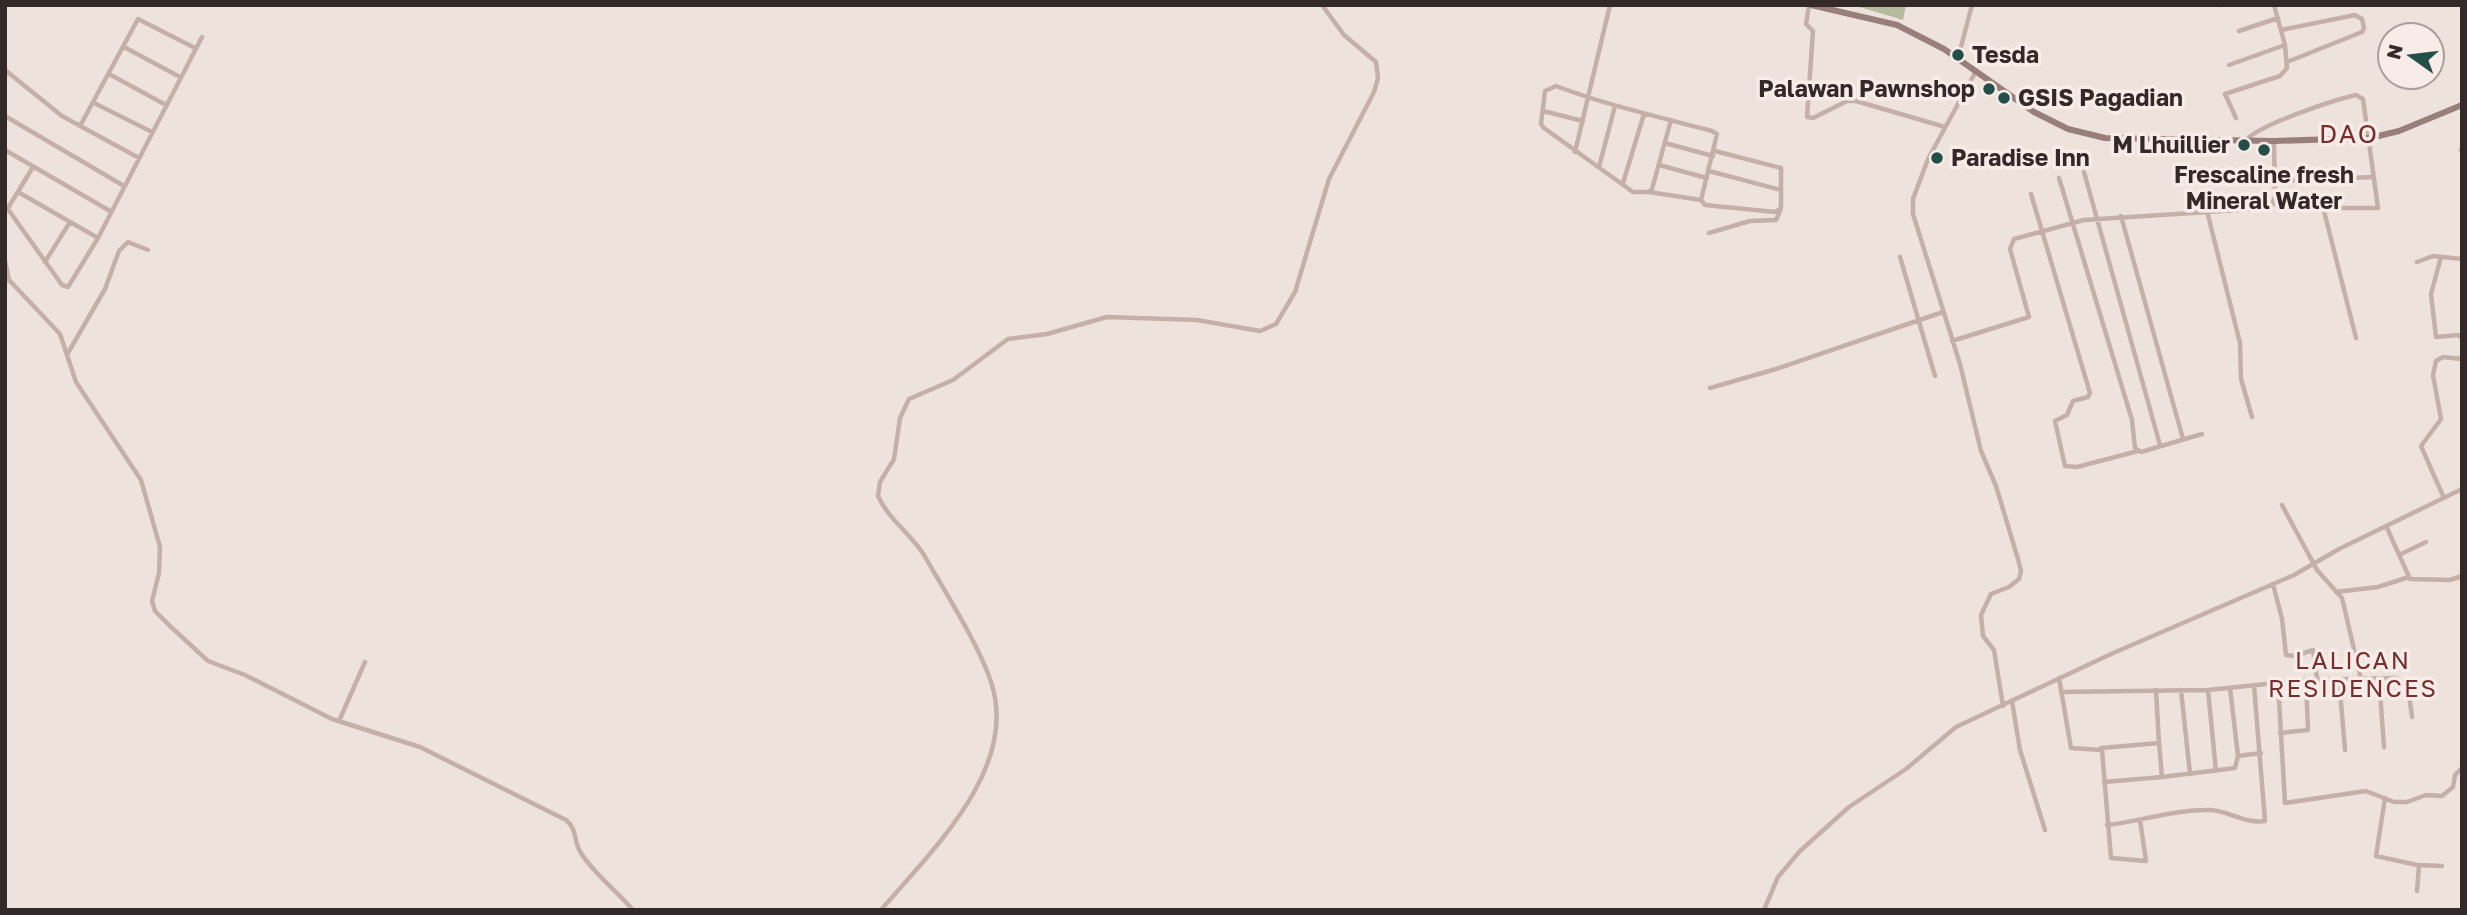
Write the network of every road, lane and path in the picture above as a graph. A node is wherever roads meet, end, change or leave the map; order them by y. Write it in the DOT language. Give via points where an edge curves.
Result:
graph roads {
  1 [pos="1322,5"];
  2 [pos="1610,5"];
  3 [pos="1810,5"];
  4 [pos="1972,5"];
  5 [pos="2274,5"];
  6 [pos="2278,18"];
  7 [pos="2281,30"];
  8 [pos="2239,31"];
  9 [pos="202,37"];
  10 [pos="2285,46"];
  11 [pos="124,47"];
  12 [pos="195,48"];
  13 [pos="1958,58"];
  14 [pos="2287,62"];
  15 [pos="2229,65"];
  16 [pos="5,70"];
  17 [pos="1976,71"];
  18 [pos="109,75"];
  19 [pos="180,77"];
  20 [pos="1588,96"];
  21 [pos="94,103"];
  22 [pos="166,105"];
  23 [pos="2462,105"];
  24 [pos="1615,106"];
  25 [pos="1543,111"];
  26 [pos="1644,114"];
  27 [pos="5,116"];
  28 [pos="2236,118"];
  29 [pos="1671,120"];
  30 [pos="1583,121"];
  31 [pos="80,126"];
  32 [pos="1945,127"];
  33 [pos="152,132"];
  34 [pos="2370,138"];
  35 [pos="2244,141"];
  36 [pos="2274,141"];
  37 [pos="1665,143"];
  38 [pos="5,150"];
  39 [pos="1575,152"];
  40 [pos="1714,153"];
  41 [pos="139,158"];
  42 [pos="1660,165"];
  43 [pos="33,167"];
  44 [pos="1599,167"];
  45 [pos="1709,171"];
  46 [pos="2084,172"];
  47 [pos="2374,177"];
  48 [pos="1707,178"];
  49 [pos="2059,178"];
  50 [pos="2276,181"];
  51 [pos="1623,184"];
  52 [pos="124,186"];
  53 [pos="1782,190"];
  54 [pos="18,192"];
  55 [pos="1649,192"];
  56 [pos="2031,194"];
  57 [pos="1701,200"];
  58 [pos="2274,203"];
  59 [pos="6,206"];
  60 [pos="2323,207"];
  61 [pos="1780,210"];
  62 [pos="110,211"];
  63 [pos="2207,211"];
  64 [pos="2121,216"];
  65 [pos="2097,218"];
  66 [pos="2073,221"];
  67 [pos="70,222"];
  68 [pos="2043,230"];
  69 [pos="1709,233"];
  70 [pos="98,238"];
  71 [pos="148,250"];
  72 [pos="1900,257"];
  73 [pos="2441,257"];
  74 [pos="2462,260"];
  75 [pos="5,261"];
  76 [pos="45,262"];
  77 [pos="2417,262"];
  78 [pos="15,286"];
  79 [pos="5,288"];
  80 [pos="1943,312"];
  81 [pos="1918,319"];
  82 [pos="2356,338"];
  83 [pos="2462,338"];
  84 [pos="1952,341"];
  85 [pos="68,354"];
  86 [pos="2462,359"];
  87 [pos="1935,376"];
  88 [pos="1710,388"];
  89 [pos="2252,417"];
  90 [pos="2202,434"];
  91 [pos="2183,439"];
  92 [pos="2160,445"];
  93 [pos="2138,451"];
  94 [pos="2462,489"];
  95 [pos="2444,498"];
  96 [pos="2281,505"];
  97 [pos="2387,528"];
  98 [pos="2426,542"];
  99 [pos="2399,555"];
  100 [pos="2314,563"];
  101 [pos="2462,576"];
  102 [pos="2409,577"];
  103 [pos="2273,584"];
  104 [pos="2336,592"];
  105 [pos="365,662"];
  106 [pos="2059,678"];
  107 [pos="2379,678"];
  108 [pos="2317,679"];
  109 [pos="2339,679"];
  110 [pos="2361,679"];
  111 [pos="2306,680"];
  112 [pos="2278,682"];
  113 [pos="2254,685"];
  114 [pos="2230,688"];
  115 [pos="2156,690"];
  116 [pos="2181,690"];
  117 [pos="2208,690"];
  118 [pos="2061,692"];
  119 [pos="2012,701"];
  120 [pos="2003,706"];
  121 [pos="2412,717"];
  122 [pos="339,721"];
  123 [pos="2280,733"];
  124 [pos="2159,743"];
  125 [pos="2384,747"];
  126 [pos="2100,748"];
  127 [pos="2345,750"];
  128 [pos="2261,753"];
  129 [pos="2238,756"];
  130 [pos="2462,768"];
  131 [pos="2216,771"];
  132 [pos="2190,774"];
  133 [pos="2162,777"];
  134 [pos="2104,782"];
  135 [pos="2385,798"];
  136 [pos="2140,820"];
  137 [pos="2107,825"];
  138 [pos="2045,830"];
  139 [pos="2418,865"];
  140 [pos="2442,866"];
  141 [pos="2417,891"];
  142 [pos="633,910"];
  143 [pos="881,910"];
  144 [pos="1765,910"];
  1 -- 143 [label="street" via="1344,35 1376,62 1378,78 1329,179 1295,292 1276,324 1261,331 1178,318 1090,320 1047,334 1008,339 980,363 942,386 920,392 903,408 897,447 880,481 878,496 927,561 991,680 996,708 984,779"];
  2 -- 20 [label="street"];
  3 -- 13 [label="street" via="1897,26"];
  3 -- 32 [label="street" via="1806,24 1813,31 1807,117 1856,101"];
  4 -- 13 [label="street"];
  5 -- 6 [label="street"];
  6 -- 7 [label="street"];
  6 -- 8 [label="street"];
  7 -- 10 [label="street"];
  7 -- 14 [label="street" via="2355,15 2364,28"];
  9 -- 12 [label="street"];
  10 -- 14 [label="street"];
  10 -- 15 [label="street"];
  11 -- 12 [label="street" via="138,19"];
  11 -- 18 [label="street"];
  11 -- 19 [label="street"];
  12 -- 19 [label="street"];
  13 -- 17 [label="street"];
  14 -- 28 [label="street" via="2280,76 2225,94"];
  16 -- 31 [label="street"];
  17 -- 32 [label="street"];
  17 -- 35 [label="street" via="2034,112 2068,129 2140,141"];
  18 -- 21 [label="street"];
  18 -- 22 [label="street"];
  19 -- 22 [label="street"];
  20 -- 24 [label="street"];
  20 -- 25 [label="street" via="1548,87"];
  20 -- 30 [label="street"];
  21 -- 31 [label="street"];
  21 -- 33 [label="street"];
  22 -- 33 [label="street"];
  23 -- 34 [label="street"];
  24 -- 26 [label="street"];
  24 -- 44 [label="street"];
  25 -- 30 [label="street"];
  25 -- 39 [label="street" via="1542,126"];
  26 -- 29 [label="street"];
  26 -- 51 [label="street"];
  27 -- 52 [label="street"];
  29 -- 37 [label="street"];
  29 -- 40 [label="street" via="1715,132"];
  30 -- 39 [label="street"];
  31 -- 41 [label="street"];
  32 -- 80 [label="street" via="1912,206"];
  33 -- 41 [label="street"];
  34 -- 35 [label="street" via="2365,104 2356,95 2262,128"];
  34 -- 36 [label="street"];
  34 -- 47 [label="street"];
  35 -- 36 [label="street"];
  36 -- 50 [label="street"];
  37 -- 40 [label="street"];
  37 -- 42 [label="street"];
  38 -- 43 [label="street"];
  39 -- 44 [label="street"];
  40 -- 45 [label="street"];
  40 -- 53 [label="street" via="1781,168"];
  41 -- 52 [label="street"];
  42 -- 48 [label="street"];
  42 -- 55 [label="street"];
  43 -- 54 [label="street"];
  43 -- 62 [label="street"];
  44 -- 51 [label="street"];
  45 -- 48 [label="street"];
  45 -- 53 [label="street"];
  46 -- 65 [label="street"];
  47 -- 50 [label="street"];
  47 -- 60 [label="street" via="2378,208"];
  48 -- 57 [label="street"];
  49 -- 66 [label="street"];
  50 -- 58 [label="street"];
  51 -- 55 [label="street" via="1633,192"];
  52 -- 62 [label="street"];
  53 -- 61 [label="street"];
  54 -- 59 [label="street"];
  54 -- 67 [label="street"];
  55 -- 57 [label="street"];
  56 -- 68 [label="street"];
  57 -- 61 [label="street" via="1705,205"];
  58 -- 60 [label="street" via="2281,208"];
  58 -- 63 [label="street" via="2268,209"];
  59 -- 76 [label="street"];
  60 -- 82 [label="street"];
  61 -- 69 [label="street" via="1776,220 1750,221"];
  62 -- 70 [label="street"];
  63 -- 64 [label="street"];
  63 -- 89 [label="street" via="2240,343 2241,379"];
  64 -- 65 [label="street"];
  64 -- 91 [label="street"];
  65 -- 66 [label="street"];
  65 -- 92 [label="street"];
  66 -- 68 [label="street"];
  66 -- 93 [label="street"];
  67 -- 70 [label="street"];
  67 -- 76 [label="street"];
  68 -- 84 [label="street" via="2010,242 2029,317"];
  68 -- 93 [label="street" via="2090,393 2073,401 2067,415 2055,421 2065,466"];
  70 -- 76 [label="street" via="68,288"];
  71 -- 85 [label="street" via="128,242 120,248 105,289"];
  72 -- 81 [label="street"];
  73 -- 74 [label="street"];
  73 -- 77 [label="street"];
  73 -- 83 [label="street" via="2431,294 2436,337"];
  75 -- 78 [label="street"];
  78 -- 79 [label="street"];
  78 -- 85 [label="street" via="55,327"];
  80 -- 81 [label="street"];
  80 -- 84 [label="street"];
  81 -- 87 [label="street"];
  81 -- 88 [label="street"];
  84 -- 120 [label="street" via="2021,571 2014,584 1991,594 1981,615 1983,638 1994,650"];
  85 -- 122 [label="street" via="76,382 141,480 152,512 161,561 152,601 155,611 208,661"];
  86 -- 95 [label="street" via="2443,356 2436,361 2432,375 2441,419 2421,446"];
  90 -- 91 [label="street"];
  91 -- 92 [label="street"];
  92 -- 93 [label="street"];
  94 -- 95 [label="street"];
  95 -- 97 [label="street"];
  96 -- 100 [label="street"];
  97 -- 99 [label="street"];
  97 -- 100 [label="street"];
  98 -- 99 [label="street"];
  99 -- 102 [label="street"];
  100 -- 103 [label="street"];
  100 -- 104 [label="street"];
  101 -- 102 [label="street" via="2414,581"];
  102 -- 104 [label="street" via="2378,587"];
  103 -- 106 [label="street"];
  103 -- 108 [label="street" via="2286,655 2313,650"];
  104 -- 110 [label="street" via="2342,598"];
  105 -- 122 [label="street"];
  106 -- 118 [label="street"];
  106 -- 119 [label="street"];
  107 -- 110 [label="street"];
  107 -- 121 [label="street" via="2404,681"];
  107 -- 125 [label="street"];
  108 -- 109 [label="street"];
  108 -- 111 [label="street"];
  109 -- 110 [label="street"];
  109 -- 127 [label="street"];
  111 -- 112 [label="street"];
  111 -- 123 [label="street" via="2308,730"];
  112 -- 113 [label="street"];
  112 -- 123 [label="street"];
  113 -- 114 [label="street"];
  113 -- 128 [label="street"];
  114 -- 117 [label="street"];
  114 -- 129 [label="street"];
  115 -- 116 [label="street"];
  115 -- 118 [label="street"];
  115 -- 124 [label="street"];
  116 -- 117 [label="street"];
  116 -- 132 [label="street"];
  117 -- 131 [label="street"];
  118 -- 126 [label="street" via="2071,748"];
  119 -- 120 [label="street"];
  119 -- 138 [label="street" via="2020,750"];
  120 -- 144 [label="street" via="1947,733 1914,763 1824,828 1787,864 1772,887"];
  122 -- 142 [label="street" via="420,747 566,820 575,829 584,858"];
  123 -- 135 [label="street" via="2285,803 2366,791"];
  124 -- 126 [label="street"];
  124 -- 133 [label="street"];
  126 -- 134 [label="street"];
  128 -- 129 [label="street"];
  128 -- 136 [label="street" via="2264,821 2211,810"];
  129 -- 131 [label="street" via="2235,768"];
  130 -- 135 [label="street" via="2444,795 2401,802"];
  131 -- 132 [label="street"];
  132 -- 133 [label="street"];
  133 -- 134 [label="street"];
  134 -- 137 [label="street"];
  135 -- 139 [label="street" via="2376,856"];
  136 -- 137 [label="street"];
  136 -- 137 [label="street" via="2145,862 2112,858"];
  139 -- 140 [label="street"];
  139 -- 141 [label="street"];
}
